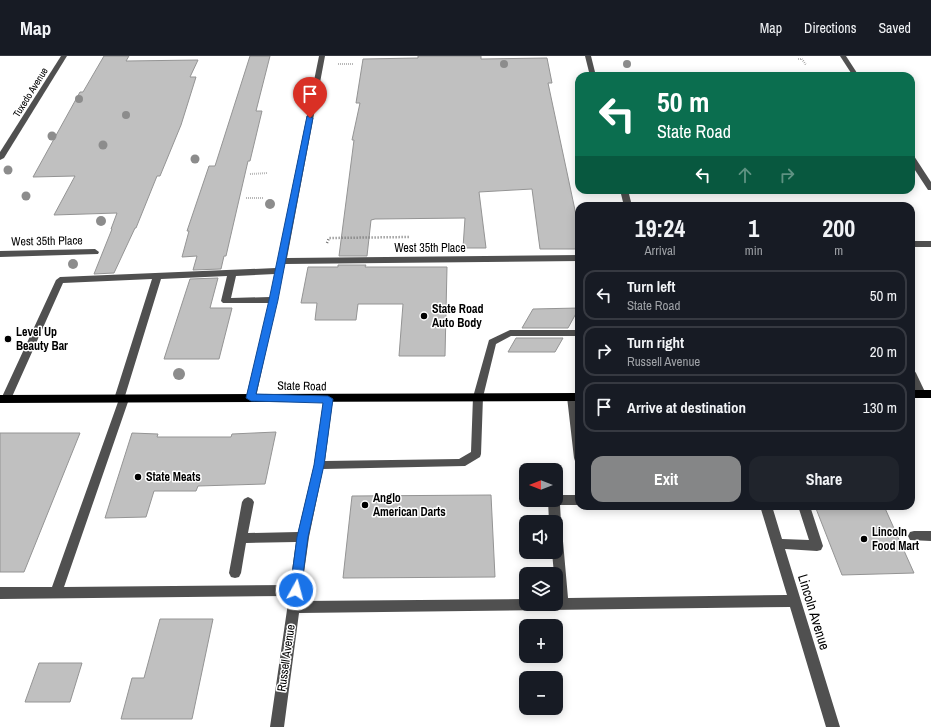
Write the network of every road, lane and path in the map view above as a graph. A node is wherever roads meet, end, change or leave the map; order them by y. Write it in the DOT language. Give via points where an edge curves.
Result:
graph roads {
  1 [pos="64,56"];
  2 [pos="322,56"];
  3 [pos="588,56"];
  4 [pos="843,56"];
  5 [pos="798,58"];
  6 [pos="338,64"];
  7 [pos="354,64"];
  8 [pos="806,65"];
  9 [pos="592,72"];
  10 [pos="853,72"];
  11 [pos="0,158"];
  12 [pos="915,164"];
  13 [pos="250,174"];
  14 [pos="268,174"];
  15 [pos="931,188"];
  16 [pos="246,198"];
  17 [pos="264,198"];
  18 [pos="409,237"];
  19 [pos="322,243"];
  20 [pos="915,244"];
  21 [pos="931,244"];
  22 [pos="95,252"];
  23 [pos="0,254"];
  24 [pos="575,258"];
  25 [pos="281,261"];
  26 [pos="279,271"];
  27 [pos="232,273"];
  28 [pos="157,276"];
  29 [pos="274,300"];
  30 [pos="575,333"];
  31 [pos="915,381"];
  32 [pos="921,394"];
  33 [pos="478,397"];
  34 [pos="575,397"];
  35 [pos="251,398"];
  36 [pos="3,399"];
  37 [pos="122,399"];
  38 [pos="328,399"];
  39 [pos="319,465"];
  40 [pos="575,500"];
  41 [pos="248,502"];
  42 [pos="767,510"];
  43 [pos="805,510"];
  44 [pos="555,515"];
  45 [pos="914,536"];
  46 [pos="931,536"];
  47 [pos="303,537"];
  48 [pos="241,538"];
  49 [pos="778,544"];
  50 [pos="235,572"];
  51 [pos="296,590"];
  52 [pos="0,593"];
  53 [pos="56,593"];
  54 [pos="795,601"];
  55 [pos="519,604"];
  56 [pos="563,604"];
  57 [pos="293,607"];
  58 [pos="277,727"];
  59 [pos="832,727"];
  1 -- 11 [label="street, Tuxedo Avenue"];
  2 -- 25 [label="street"];
  3 -- 9 [label="street"];
  4 -- 10 [label="street"];
  5 -- 8 [label="path" via="802,58"];
  6 -- 7 [label="path"];
  12 -- 15 [label="street"];
  13 -- 14 [label="path"];
  16 -- 17 [label="path"];
  18 -- 19 [label="path" via="329,238 328,243"];
  20 -- 21 [label="street"];
  22 -- 23 [label="street, West 35th Place"];
  24 -- 25 [label="street, West 35th Place"];
  25 -- 26 [label="street"];
  26 -- 27 [label="street"];
  26 -- 29 [label="street"];
  27 -- 28 [label="street"];
  27 -- 29 [label="street" via="226,301"];
  28 -- 36 [label="street" via="60,280"];
  28 -- 37 [label="street"];
  29 -- 35 [label="street"];
  30 -- 33 [label="street" via="510,333 492,342"];
  31 -- 32 [label="street"];
  33 -- 34 [label="main road, State Road"];
  33 -- 38 [label="main road, State Road"];
  33 -- 39 [label="street" via="476,454 461,463"];
  35 -- 37 [label="main road, State Road"];
  35 -- 38 [label="main road, State Road"];
  36 -- 37 [label="main road, State Road"];
  37 -- 53 [label="street"];
  38 -- 39 [label="street, Russell Avenue"];
  39 -- 47 [label="street, Russell Avenue"];
  40 -- 44 [label="street" via="554,500"];
  41 -- 48 [label="street"];
  42 -- 49 [label="street, Lincoln Avenue"];
  43 -- 49 [label="street" via="817,546"];
  45 -- 46 [label="street"];
  47 -- 48 [label="street"];
  47 -- 51 [label="street, Russell Avenue"];
  48 -- 50 [label="street"];
  49 -- 54 [label="street, Lincoln Avenue"];
  51 -- 53 [label="street"];
  51 -- 57 [label="street, Russell Avenue"];
  52 -- 53 [label="street"];
  54 -- 56 [label="street"];
  54 -- 59 [label="street, Lincoln Avenue"];
  55 -- 57 [label="street"];
  57 -- 58 [label="street, Russell Avenue"];
}
